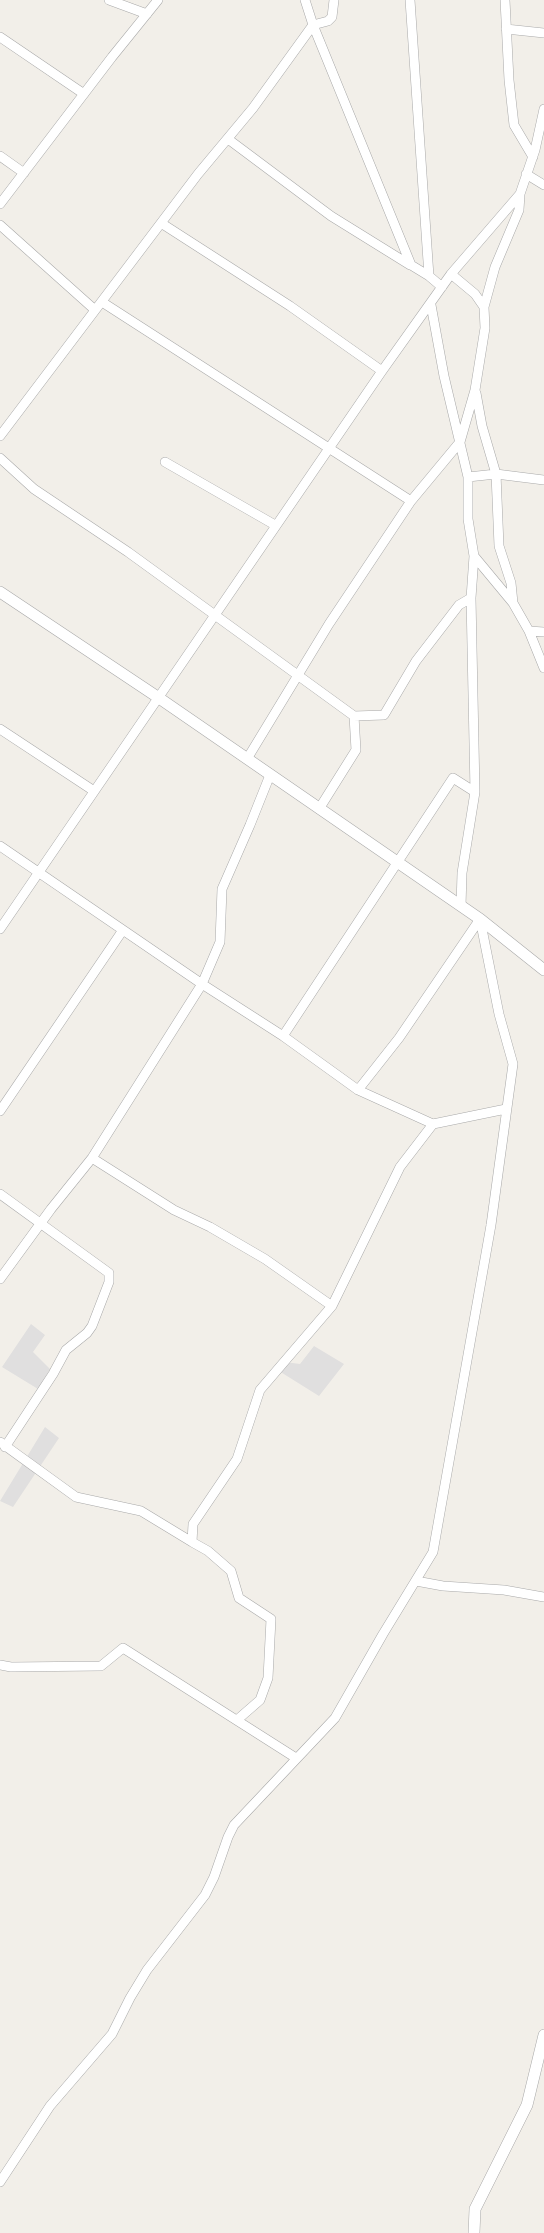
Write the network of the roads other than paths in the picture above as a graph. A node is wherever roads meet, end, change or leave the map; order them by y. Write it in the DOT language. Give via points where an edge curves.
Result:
graph roads {
  1 [pos="109,0"];
  2 [pos="158,0"];
  3 [pos="305,0"];
  4 [pos="334,0"];
  5 [pos="410,0"];
  6 [pos="506,0"];
  7 [pos="147,14"];
  8 [pos="313,25"];
  9 [pos="506,28"];
  10 [pos="544,33"];
  11 [pos="0,37"];
  12 [pos="84,94"];
  13 [pos="544,109"];
  14 [pos="228,139"];
  15 [pos="0,156"];
  16 [pos="533,157"];
  17 [pos="24,173"];
  18 [pos="526,174"];
  19 [pos="544,185"];
  20 [pos="520,194"];
  21 [pos="0,204"];
  22 [pos="161,223"];
  23 [pos="0,225"];
  24 [pos="411,265"];
  25 [pos="451,274"];
  26 [pos="429,276"];
  27 [pos="442,287"];
  28 [pos="102,302"];
  29 [pos="431,305"];
  30 [pos="484,307"];
  31 [pos="94,310"];
  32 [pos="382,370"];
  33 [pos="475,390"];
  34 [pos="0,436"];
  35 [pos="460,442"];
  36 [pos="329,448"];
  37 [pos="0,458"];
  38 [pos="165,462"];
  39 [pos="496,474"];
  40 [pos="468,477"];
  41 [pos="544,480"];
  42 [pos="411,501"];
  43 [pos="275,525"];
  44 [pos="474,556"];
  45 [pos="0,592"];
  46 [pos="470,598"];
  47 [pos="513,603"];
  48 [pos="214,615"];
  49 [pos="528,631"];
  50 [pos="544,632"];
  51 [pos="544,668"];
  52 [pos="299,674"];
  53 [pos="159,698"];
  54 [pos="354,716"];
  55 [pos="0,729"];
  56 [pos="246,759"];
  57 [pos="270,775"];
  58 [pos="94,791"];
  59 [pos="475,792"];
  60 [pos="319,809"];
  61 [pos="0,846"];
  62 [pos="399,863"];
  63 [pos="38,873"];
  64 [pos="461,906"];
  65 [pos="480,919"];
  66 [pos="0,929"];
  67 [pos="123,930"];
  68 [pos="544,970"];
  69 [pos="202,984"];
  70 [pos="283,1036"];
  71 [pos="358,1090"];
  72 [pos="506,1109"];
  73 [pos="0,1111"];
  74 [pos="433,1124"];
  75 [pos="92,1158"];
  76 [pos="0,1194"];
  77 [pos="39,1224"];
  78 [pos="0,1279"];
  79 [pos="332,1306"];
  80 [pos="3,1444"];
  81 [pos="192,1542"];
  82 [pos="416,1581"];
  83 [pos="544,1597"];
  84 [pos="0,1665"];
  85 [pos="236,1720"];
  86 [pos="296,1758"];
  87 [pos="544,2035"];
  88 [pos="0,2182"];
  89 [pos="474,2233"];
  1 -- 7 [label="street"];
  2 -- 7 [label="street"];
  3 -- 8 [label="street"];
  4 -- 8 [label="street" via="332,17"];
  5 -- 26 [label="street"];
  6 -- 9 [label="street"];
  7 -- 12 [label="street"];
  8 -- 14 [label="street"];
  8 -- 24 [label="street"];
  9 -- 10 [label="street"];
  9 -- 16 [label="street" via="514,125"];
  11 -- 12 [label="street"];
  12 -- 17 [label="street"];
  13 -- 16 [label="street"];
  14 -- 22 [label="street"];
  14 -- 24 [label="street" via="332,216"];
  15 -- 17 [label="street"];
  16 -- 18 [label="street"];
  17 -- 21 [label="street"];
  18 -- 19 [label="street"];
  18 -- 20 [label="street"];
  20 -- 25 [label="street"];
  20 -- 30 [label="street" via="519,210 495,267"];
  22 -- 28 [label="street"];
  22 -- 32 [label="street"];
  23 -- 31 [label="street"];
  24 -- 26 [label="street"];
  25 -- 27 [label="street"];
  25 -- 30 [label="street"];
  26 -- 27 [label="street"];
  27 -- 29 [label="street"];
  28 -- 31 [label="street"];
  28 -- 36 [label="street"];
  29 -- 32 [label="street"];
  29 -- 35 [label="street"];
  30 -- 33 [label="street" via="485,328"];
  31 -- 34 [label="street"];
  32 -- 36 [label="street"];
  33 -- 35 [label="street"];
  33 -- 39 [label="street"];
  35 -- 40 [label="street"];
  35 -- 42 [label="street"];
  36 -- 42 [label="street"];
  36 -- 43 [label="street"];
  37 -- 48 [label="street" via="34,489"];
  38 -- 43 [label="street"];
  39 -- 40 [label="street"];
  39 -- 41 [label="street"];
  39 -- 47 [label="street" via="499,546 511,583"];
  40 -- 44 [label="street" via="468,519"];
  42 -- 52 [label="street"];
  43 -- 48 [label="street"];
  44 -- 46 [label="street"];
  44 -- 47 [label="street"];
  45 -- 53 [label="street"];
  46 -- 54 [label="street" via="459,605 416,661 384,715"];
  46 -- 59 [label="street"];
  47 -- 49 [label="street"];
  48 -- 52 [label="street"];
  48 -- 53 [label="street"];
  49 -- 50 [label="street"];
  49 -- 51 [label="street"];
  52 -- 54 [label="street"];
  52 -- 56 [label="street"];
  53 -- 56 [label="street"];
  53 -- 58 [label="street"];
  54 -- 60 [label="street" via="356,750"];
  55 -- 58 [label="street"];
  56 -- 57 [label="street"];
  57 -- 60 [label="street"];
  57 -- 69 [label="street" via="222,889 220,942"];
  58 -- 63 [label="street"];
  59 -- 62 [label="street" via="453,778"];
  59 -- 64 [label="street" via="462,873"];
  60 -- 62 [label="street"];
  61 -- 63 [label="street"];
  62 -- 64 [label="street"];
  62 -- 70 [label="street"];
  63 -- 66 [label="street"];
  63 -- 67 [label="street"];
  64 -- 65 [label="street"];
  65 -- 68 [label="street"];
  65 -- 71 [label="street" via="399,1038"];
  65 -- 72 [label="street" via="512,1064"];
  67 -- 69 [label="street"];
  67 -- 73 [label="street"];
  69 -- 70 [label="street"];
  69 -- 75 [label="street"];
  70 -- 71 [label="street"];
  71 -- 74 [label="street"];
  72 -- 74 [label="street"];
  72 -- 82 [label="street" via="490,1224 433,1552"];
  74 -- 79 [label="street" via="400,1167"];
  75 -- 77 [label="street"];
  75 -- 79 [label="street" via="174,1210 265,1259"];
  76 -- 77 [label="street"];
  77 -- 78 [label="street"];
  77 -- 80 [label="street" via="109,1273 109,1282 92,1326 66,1350 53,1374"];
  79 -- 81 [label="street" via="260,1390 237,1459 193,1524"];
  80 -- 81 [label="street" via="76,1497 141,1511"];
  81 -- 85 [label="street" via="231,1571 239,1598 271,1619 268,1678 260,1700"];
  82 -- 83 [label="street"];
  82 -- 86 [label="street" via="335,1718"];
  84 -- 85 [label="street" via="101,1666 123,1648"];
  85 -- 86 [label="street"];
  86 -- 88 [label="street" via="234,1825 205,1895 147,1970 112,2034 50,2106"];
  87 -- 89 [label="street" via="527,2105 475,2209"];
}
